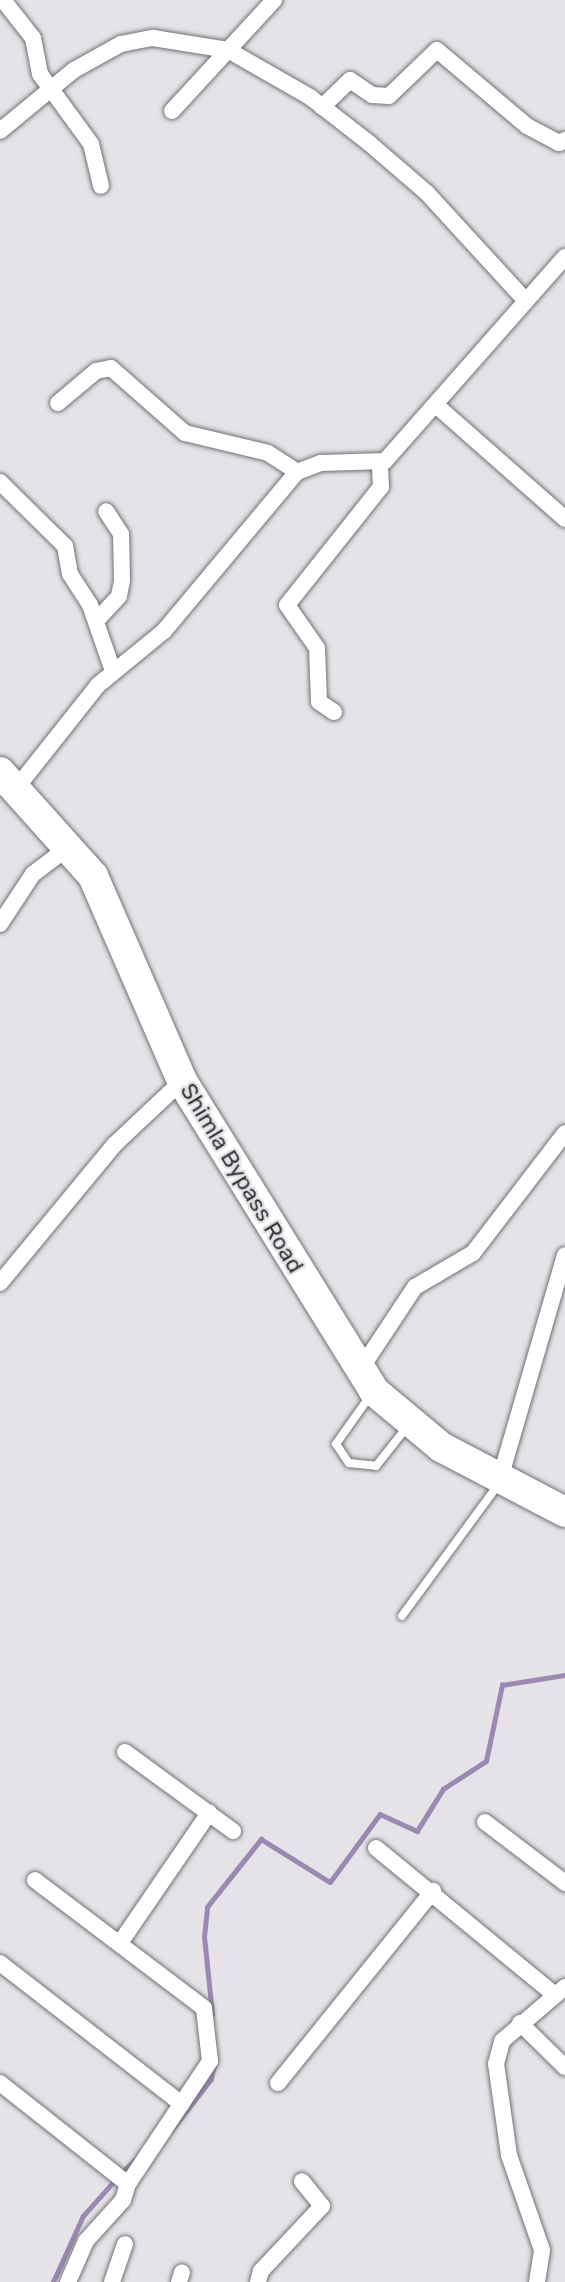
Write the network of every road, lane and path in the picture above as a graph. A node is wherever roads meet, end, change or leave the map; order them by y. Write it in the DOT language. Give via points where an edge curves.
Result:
graph roads {
  1 [pos="3,0"];
  2 [pos="274,0"];
  3 [pos="228,50"];
  4 [pos="50,88"];
  5 [pos="322,107"];
  6 [pos="172,111"];
  7 [pos="0,131"];
  8 [pos="565,140"];
  9 [pos="101,186"];
  10 [pos="565,257"];
  11 [pos="524,299"];
  12 [pos="58,403"];
  13 [pos="437,406"];
  14 [pos="380,465"];
  15 [pos="297,472"];
  16 [pos="0,482"];
  17 [pos="106,511"];
  18 [pos="565,519"];
  19 [pos="96,621"];
  20 [pos="113,671"];
  21 [pos="334,712"];
  22 [pos="9,779"];
  23 [pos="70,846"];
  24 [pos="0,924"];
  25 [pos="182,1082"];
  26 [pos="565,1133"];
  27 [pos="565,1255"];
  28 [pos="0,1283"];
  29 [pos="367,1381"];
  30 [pos="409,1423"];
  31 [pos="499,1482"];
  32 [pos="565,1512"];
  33 [pos="402,1616"];
  34 [pos="125,1752"];
  35 [pos="209,1813"];
  36 [pos="485,1822"];
  37 [pos="233,1831"];
  38 [pos="376,1848"];
  39 [pos="35,1880"];
  40 [pos="565,1883"];
  41 [pos="433,1891"];
  42 [pos="120,1943"];
  43 [pos="0,1963"];
  44 [pos="560,1991"];
  45 [pos="520,2023"];
  46 [pos="565,2067"];
  47 [pos="0,2083"];
  48 [pos="278,2083"];
  49 [pos="182,2104"];
  50 [pos="302,2181"];
  51 [pos="128,2183"];
  52 [pos="125,2244"];
  53 [pos="68,2282"];
  54 [pos="112,2282"];
  55 [pos="258,2282"];
  56 [pos="537,2282"];
  1 -- 4 [label="street" via="30,32"];
  2 -- 3 [label="street"];
  3 -- 4 [label="street" via="138,39"];
  3 -- 5 [label="street"];
  3 -- 6 [label="street"];
  4 -- 7 [label="street"];
  4 -- 9 [label="street" via="91,144"];
  5 -- 8 [label="street" via="350,80 372,95 389,96 438,50 527,126 559,144"];
  5 -- 11 [label="street" via="427,192"];
  10 -- 11 [label="street"];
  11 -- 13 [label="street"];
  12 -- 15 [label="street" via="96,371 111,368 186,433 268,453"];
  13 -- 14 [label="street"];
  13 -- 18 [label="street"];
  14 -- 15 [label="street" via="321,463"];
  14 -- 21 [label="street" via="382,487 287,605 317,649 319,702"];
  15 -- 20 [label="street" via="164,631"];
  16 -- 19 [label="street" via="65,546 70,574"];
  17 -- 19 [label="street" via="121,534 122,580 119,596"];
  19 -- 20 [label="street"];
  20 -- 22 [label="street"];
  22 -- 23 [label="highway, Shimla Bypass Road"];
  23 -- 24 [label="street" via="33,874"];
  23 -- 25 [label="highway, Shimla Bypass Road" via="106,902"];
  25 -- 28 [label="street" via="114,1145"];
  25 -- 29 [label="highway, Shimla Bypass Road"];
  26 -- 29 [label="street" via="474,1253 422,1280"];
  27 -- 31 [label="street"];
  29 -- 30 [label="highway, Shimla Bypass Road"];
  29 -- 30 [label="lane" via="340,1433 341,1456 357,1468 376,1466"];
  30 -- 31 [label="highway, Shimla Bypass Road"];
  31 -- 32 [label="highway, Shimla Bypass Road"];
  31 -- 33 [label="lane"];
  34 -- 35 [label="street"];
  35 -- 37 [label="street"];
  35 -- 42 [label="street"];
  36 -- 40 [label="street"];
  38 -- 41 [label="street"];
  39 -- 42 [label="street"];
  41 -- 44 [label="street"];
  41 -- 48 [label="street"];
  42 -- 49 [label="street" via="207,2014 210,2061"];
  43 -- 49 [label="street"];
  44 -- 45 [label="street"];
  45 -- 46 [label="street"];
  45 -- 56 [label="street" via="502,2041 496,2071 509,2155 542,2250"];
  47 -- 51 [label="street"];
  49 -- 51 [label="street"];
  50 -- 55 [label="street" via="322,2206"];
  51 -- 53 [label="street" via="123,2200 86,2241"];
  52 -- 54 [label="street"];
}
